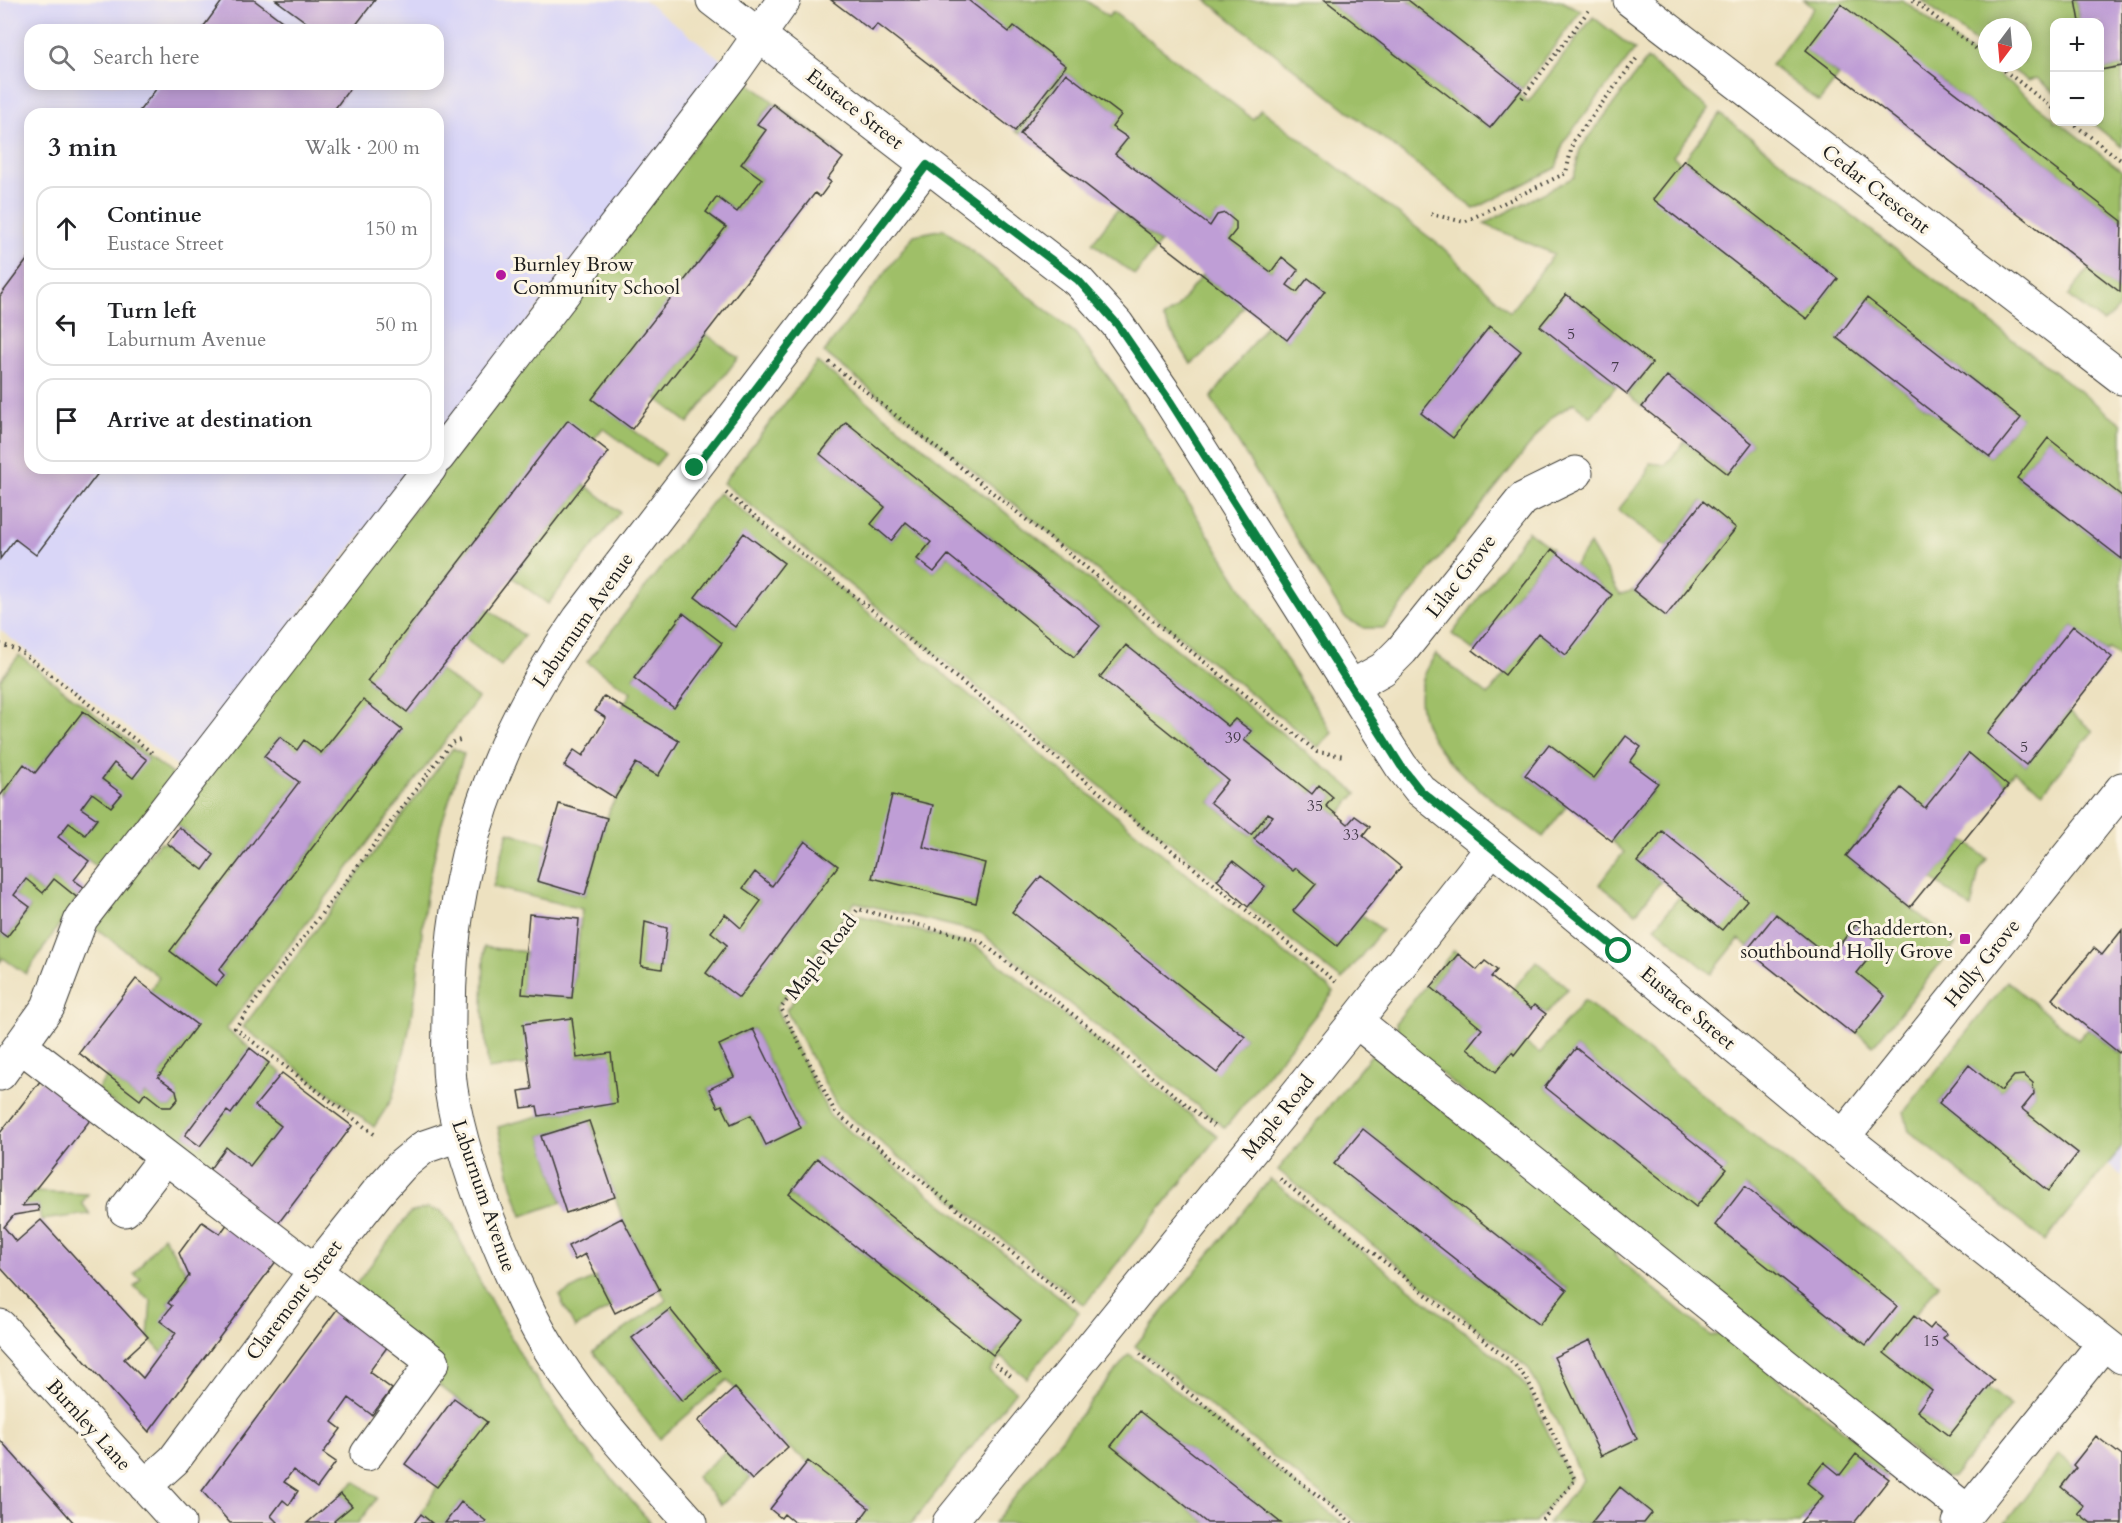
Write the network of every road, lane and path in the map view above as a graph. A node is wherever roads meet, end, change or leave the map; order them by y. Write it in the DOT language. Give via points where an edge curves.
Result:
graph roads {
  1 [pos="713,0"];
  2 [pos="784,0"];
  3 [pos="1630,0"];
  4 [pos="1913,0"];
  5 [pos="1594,4"];
  6 [pos="1661,25"];
  7 [pos="758,35"];
  8 [pos="1978,50"];
  9 [pos="2007,72"];
  10 [pos="1522,98"];
  11 [pos="2050,105"];
  12 [pos="2076,126"];
  13 [pos="2122,161"];
  14 [pos="927,165"];
  15 [pos="1431,214"];
  16 [pos="824,358"];
  17 [pos="2122,378"];
  18 [pos="444,449"];
  19 [pos="1576,473"];
  20 [pos="425,474"];
  21 [pos="723,490"];
  22 [pos="0,644"];
  23 [pos="1351,687"];
  24 [pos="469,738"];
  25 [pos="1351,757"];
  26 [pos="188,781"];
  27 [pos="2122,789"];
  28 [pos="1491,848"];
  29 [pos="1346,990"];
  30 [pos="1356,1021"];
  31 [pos="21,1046"];
  32 [pos="0,1074"];
  33 [pos="1219,1131"];
  34 [pos="459,1135"];
  35 [pos="1843,1137"];
  36 [pos="381,1139"];
  37 [pos="165,1158"];
  38 [pos="1277,1177"];
  39 [pos="125,1210"];
  40 [pos="314,1272"];
  41 [pos="1077,1305"];
  42 [pos="0,1326"];
  43 [pos="2113,1350"];
  44 [pos="1137,1352"];
  45 [pos="994,1365"];
  46 [pos="1018,1382"];
  47 [pos="367,1454"];
  48 [pos="146,1486"];
  49 [pos="1963,1518"];
  50 [pos="179,1523"];
  51 [pos="691,1523"];
  52 [pos="949,1523"];
  53 [pos="1352,1523"];
  54 [pos="1540,1523"];
  1 -- 7 [label="street, Eustace Street"];
  2 -- 7 [label="street"];
  3 -- 6 [label="street, Cedar Crescent"];
  4 -- 8 [label="path"];
  5 -- 10 [label="path"];
  6 -- 15 [label="path" via="1573,141 1566,173 1464,222"];
  6 -- 17 [label="street, Cedar Crescent"];
  7 -- 14 [label="street, Eustace Street"];
  7 -- 18 [label="street"];
  9 -- 11 [label="path"];
  12 -- 13 [label="path"];
  14 -- 23 [label="street, Eustace Street" via="1078,280 1117,324"];
  14 -- 34 [label="street, Laburnum Avenue" via="579,619 548,663 516,721 474,828 456,914 449,1037 450,1087"];
  16 -- 25 [label="path" via="1317,752"];
  19 -- 23 [label="street, Lilac Grove" via="1523,499 1402,650 1383,669"];
  20 -- 26 [label="street"];
  21 -- 29 [label="path"];
  22 -- 26 [label="path" via="20,651"];
  23 -- 28 [label="street, Eustace Street" via="1420,790"];
  24 -- 36 [label="path" via="451,743 235,1028"];
  26 -- 31 [label="street" via="81,920 48,1007"];
  27 -- 35 [label="street, Holly Grove"];
  28 -- 30 [label="street, Maple Road"];
  28 -- 35 [label="street, Eustace Street"];
  30 -- 49 [label="street"];
  30 -- 52 [label="street, Maple Road"];
  31 -- 32 [label="street"];
  31 -- 37 [label="street"];
  33 -- 41 [label="path, Maple Road" via="980,941 858,909 781,1008 835,1112"];
  34 -- 40 [label="street, Claremont Street" via="424,1147 401,1166"];
  34 -- 51 [label="street, Laburnum Avenue" via="515,1285 552,1354 600,1421"];
  35 -- 43 [label="street, Eustace Street"];
  37 -- 39 [label="street"];
  37 -- 40 [label="street"];
  38 -- 54 [label="path, Maple Road" via="1515,1365 1528,1380 1575,1480"];
  40 -- 47 [label="street" via="433,1362"];
  40 -- 48 [label="street, Claremont Street" via="174,1460"];
  42 -- 48 [label="street, Burnley Lane"];
  43 -- 49 [label="street"];
  44 -- 53 [label="path"];
  45 -- 46 [label="path"];
  48 -- 50 [label="street, Burnley Lane"];
}
